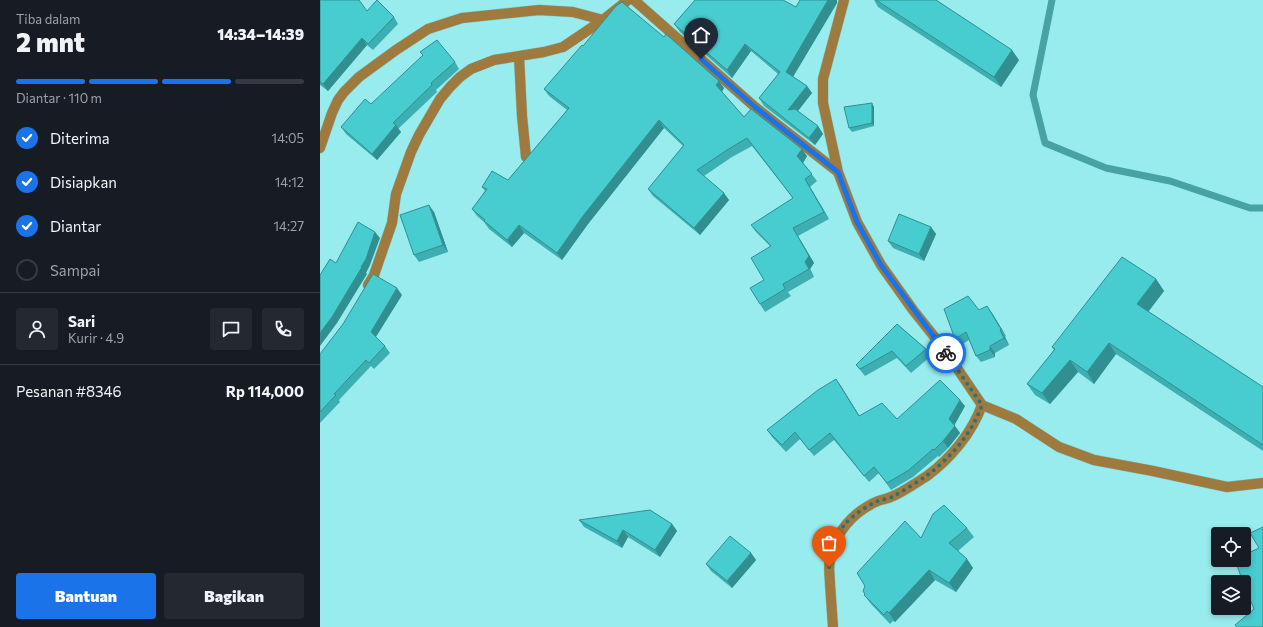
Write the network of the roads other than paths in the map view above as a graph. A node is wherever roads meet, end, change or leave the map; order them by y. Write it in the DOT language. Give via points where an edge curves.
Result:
graph roads {
  1 [pos="628,0"];
  2 [pos="634,0"];
  3 [pos="844,0"];
  4 [pos="603,20"];
  5 [pos="519,56"];
  6 [pos="320,148"];
  7 [pos="526,157"];
  8 [pos="838,172"];
  9 [pos="362,295"];
  10 [pos="982,405"];
  11 [pos="1263,483"];
  12 [pos="833,627"];
  1 -- 4 [label="street"];
  2 -- 8 [label="street" via="755,107"];
  3 -- 8 [label="street" via="823,79 823,103"];
  4 -- 5 [label="street" via="563,47"];
  4 -- 6 [label="street" via="573,12 539,10 462,18 428,29 359,77 344,92 332,113"];
  5 -- 7 [label="street"];
  5 -- 9 [label="street" via="494,60 471,69 460,77 440,100 411,152 396,194 392,223 374,275"];
  8 -- 10 [label="street" via="857,222 881,265"];
  10 -- 11 [label="street" via="1016,419 1059,447 1094,460 1227,487"];
  10 -- 12 [label="street" via="978,418 959,445 926,476 892,497 878,501 846,524 836,540 830,559"];
}
